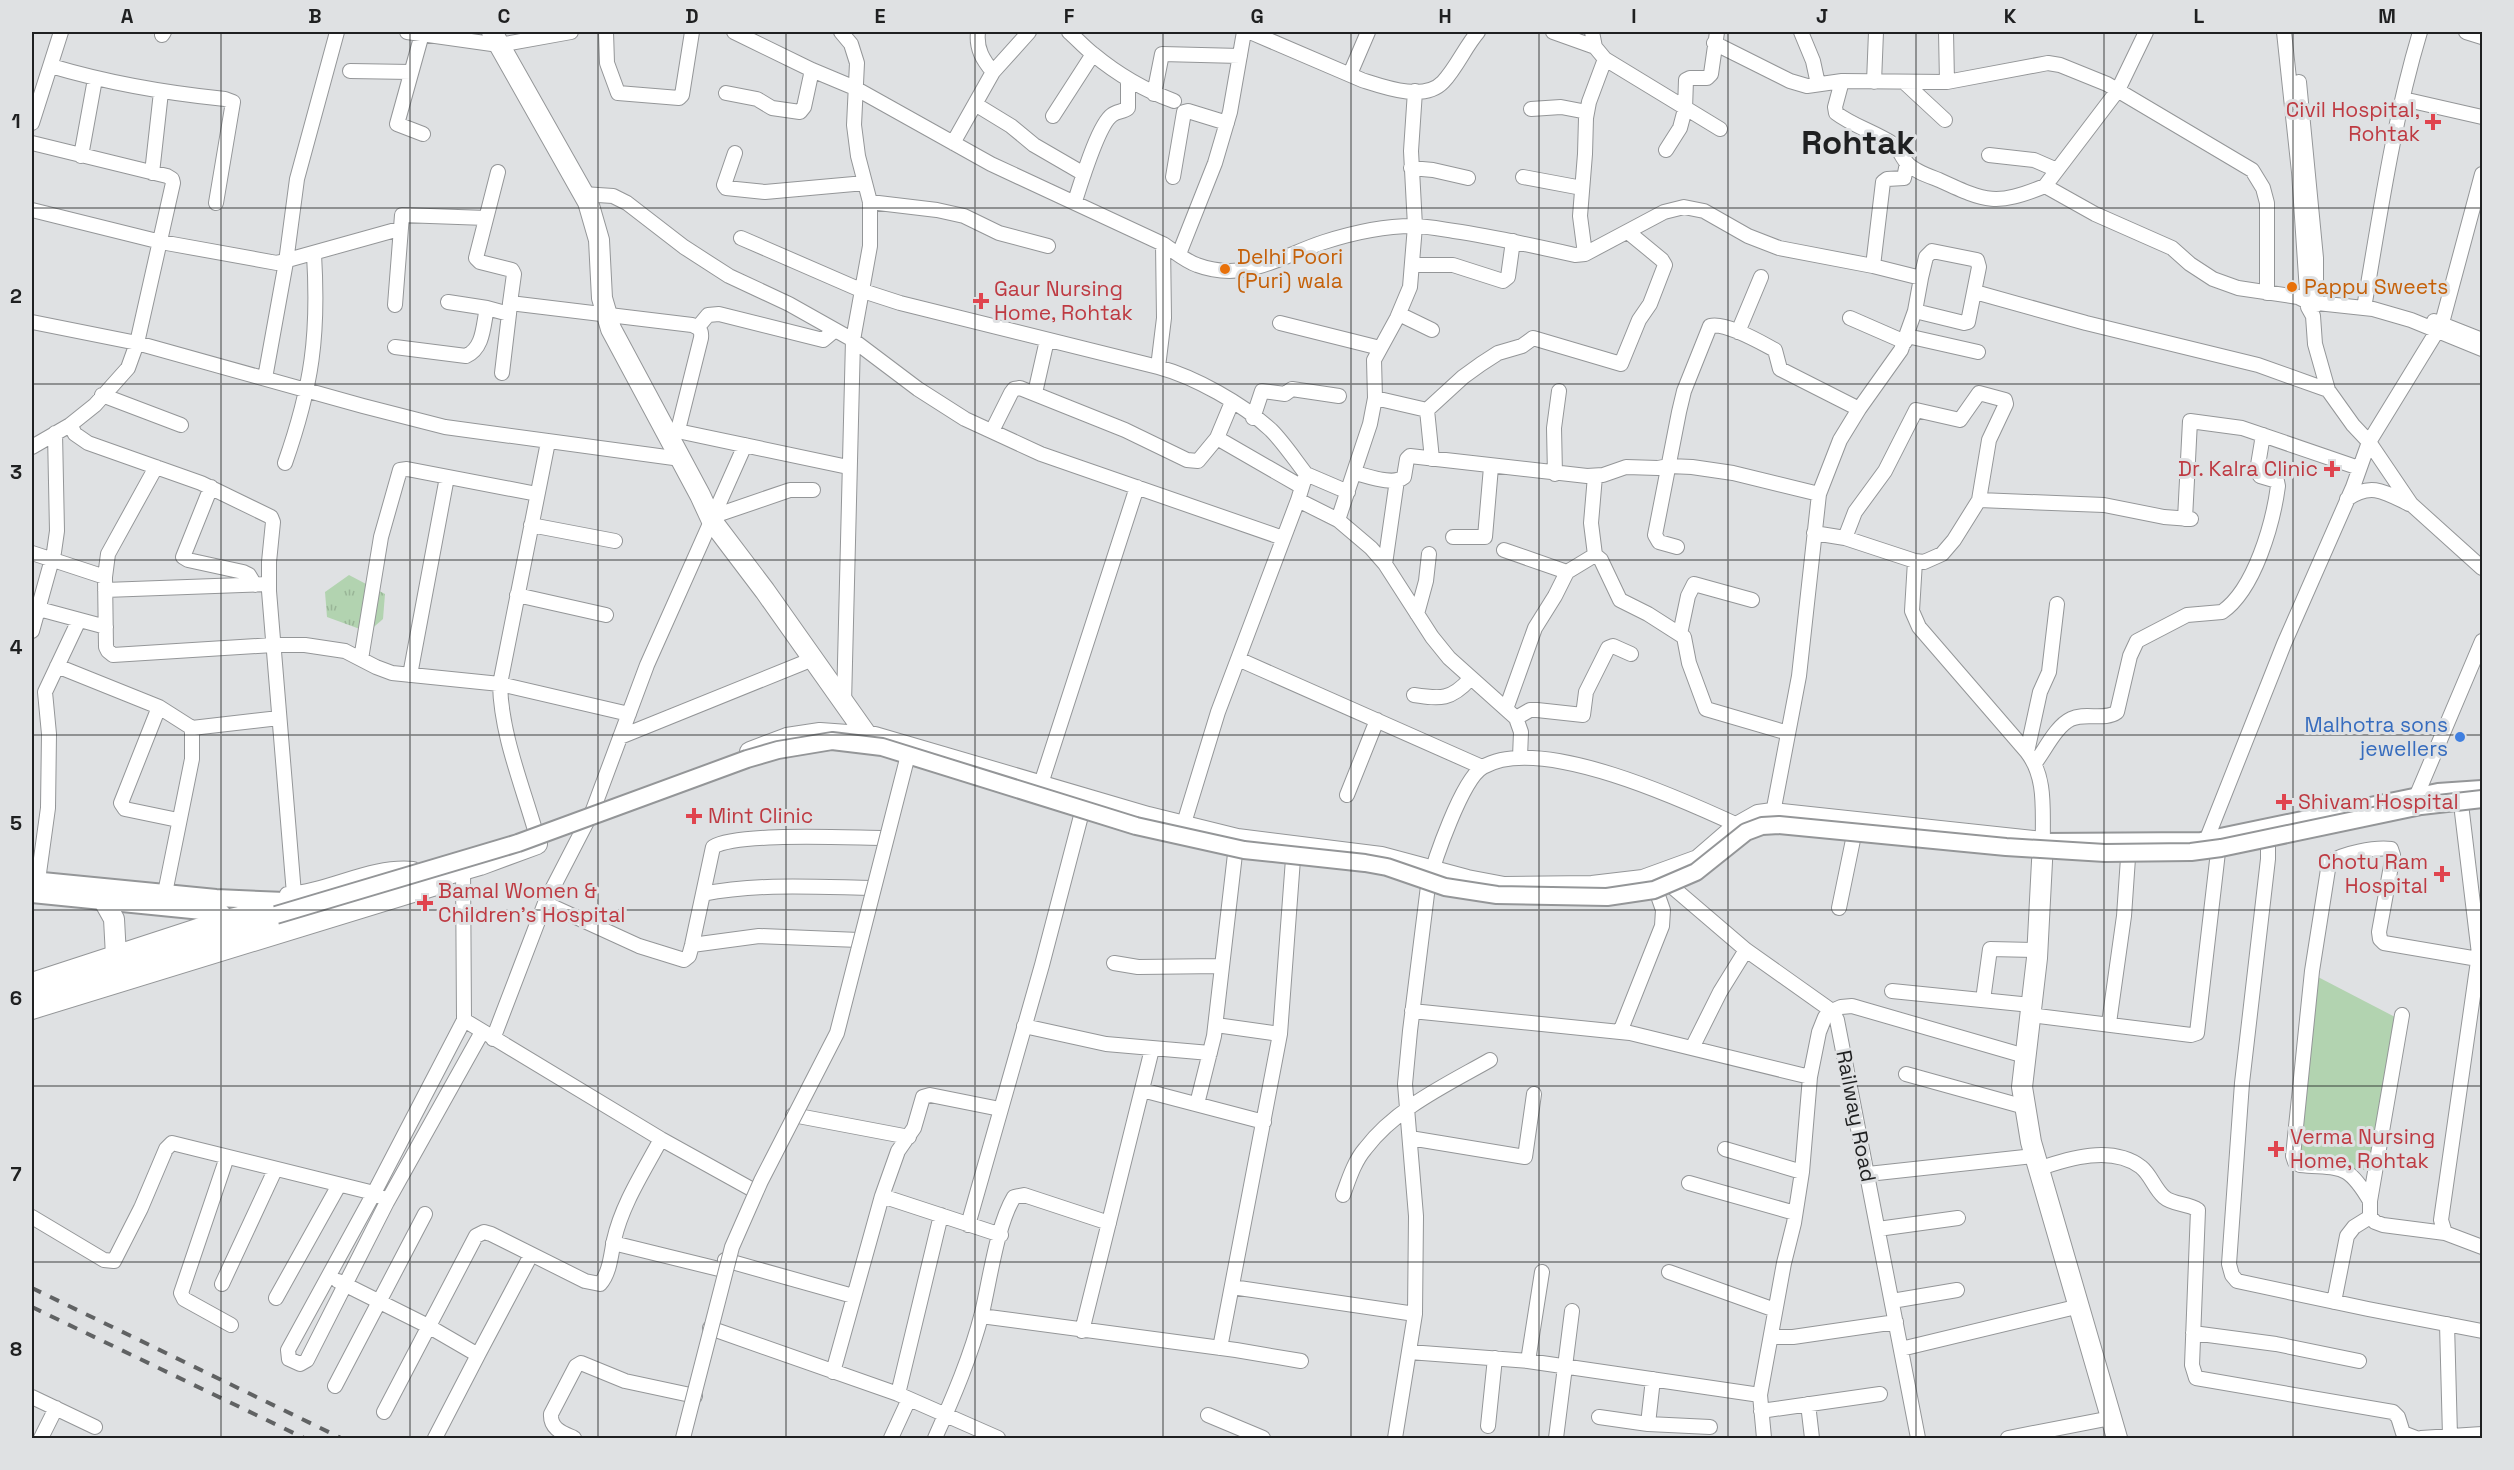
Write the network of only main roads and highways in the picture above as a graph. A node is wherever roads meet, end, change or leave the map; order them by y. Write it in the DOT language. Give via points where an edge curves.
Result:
graph roads {
  1 [pos="496,38"];
  2 [pos="872,743"];
  3 [pos="908,753"];
  4 [pos="2482,789"];
  5 [pos="1039,792"];
  6 [pos="2457,797"];
  7 [pos="2482,800"];
  8 [pos="590,818"];
  9 [pos="1789,825"];
  10 [pos="1746,828"];
  11 [pos="1181,834"];
  12 [pos="2212,846"];
  13 [pos="2044,849"];
  14 [pos="463,868"];
  15 [pos="34,875"];
  16 [pos="1430,878"];
  17 [pos="32,894"];
  18 [pos="299,897"];
  19 [pos="104,901"];
  20 [pos="231,920"];
  21 [pos="116,956"];
  22 [pos="32,983"];
  23 [pos="32,998"];
  24 [pos="2117,1438"];
  1 -- 2 [label="highway" via="588,202 599,240 602,298 611,329 671,429 681,459 713,518"];
  2 -- 3 [label="highway"];
  2 -- 8 [label="highway" via="792,751"];
  3 -- 5 [label="highway"];
  3 -- 9 [label="main road, bridge" via="1136,826 1244,850 1365,862 1444,887 1497,895 1607,897 1654,890 1696,872 1746,832 1762,826"];
  3 -- 20 [label="main road, bridge" via="832,741 778,750 518,843 273,916"];
  4 -- 6 [label="main road"];
  5 -- 11 [label="highway"];
  5 -- 11 [label="highway" via="1082,812"];
  6 -- 7 [label="main road"];
  6 -- 12 [label="main road" via="2268,841"];
  6 -- 12 [label="main road" via="2416,797"];
  7 -- 9 [label="main road, bridge" via="2421,806 2221,848 2151,854 2006,847"];
  8 -- 14 [label="highway"];
  8 -- 14 [label="highway" via="534,830"];
  9 -- 10 [label="highway"];
  9 -- 13 [label="highway" via="1854,835"];
  10 -- 13 [label="highway" via="1758,815 1773,813"];
  10 -- 16 [label="highway" via="1662,883 1643,880 1592,886 1504,887"];
  11 -- 16 [label="highway" via="1235,854"];
  11 -- 16 [label="highway" via="1381,857"];
  12 -- 13 [label="main road"];
  12 -- 13 [label="main road" via="2200,856 2128,858"];
  13 -- 24 [label="highway" via="2022,1087 2036,1163"];
  14 -- 18 [label="highway" via="413,869"];
  14 -- 20 [label="highway"];
  15 -- 20 [label="main road"];
  17 -- 19 [label="main road"];
  18 -- 20 [label="highway"];
  18 -- 20 [label="main road"];
  19 -- 20 [label="main road"];
  19 -- 21 [label="highway" via="114,919"];
  20 -- 21 [label="highway"];
  20 -- 23 [label="highway"];
  21 -- 22 [label="highway"];
}
